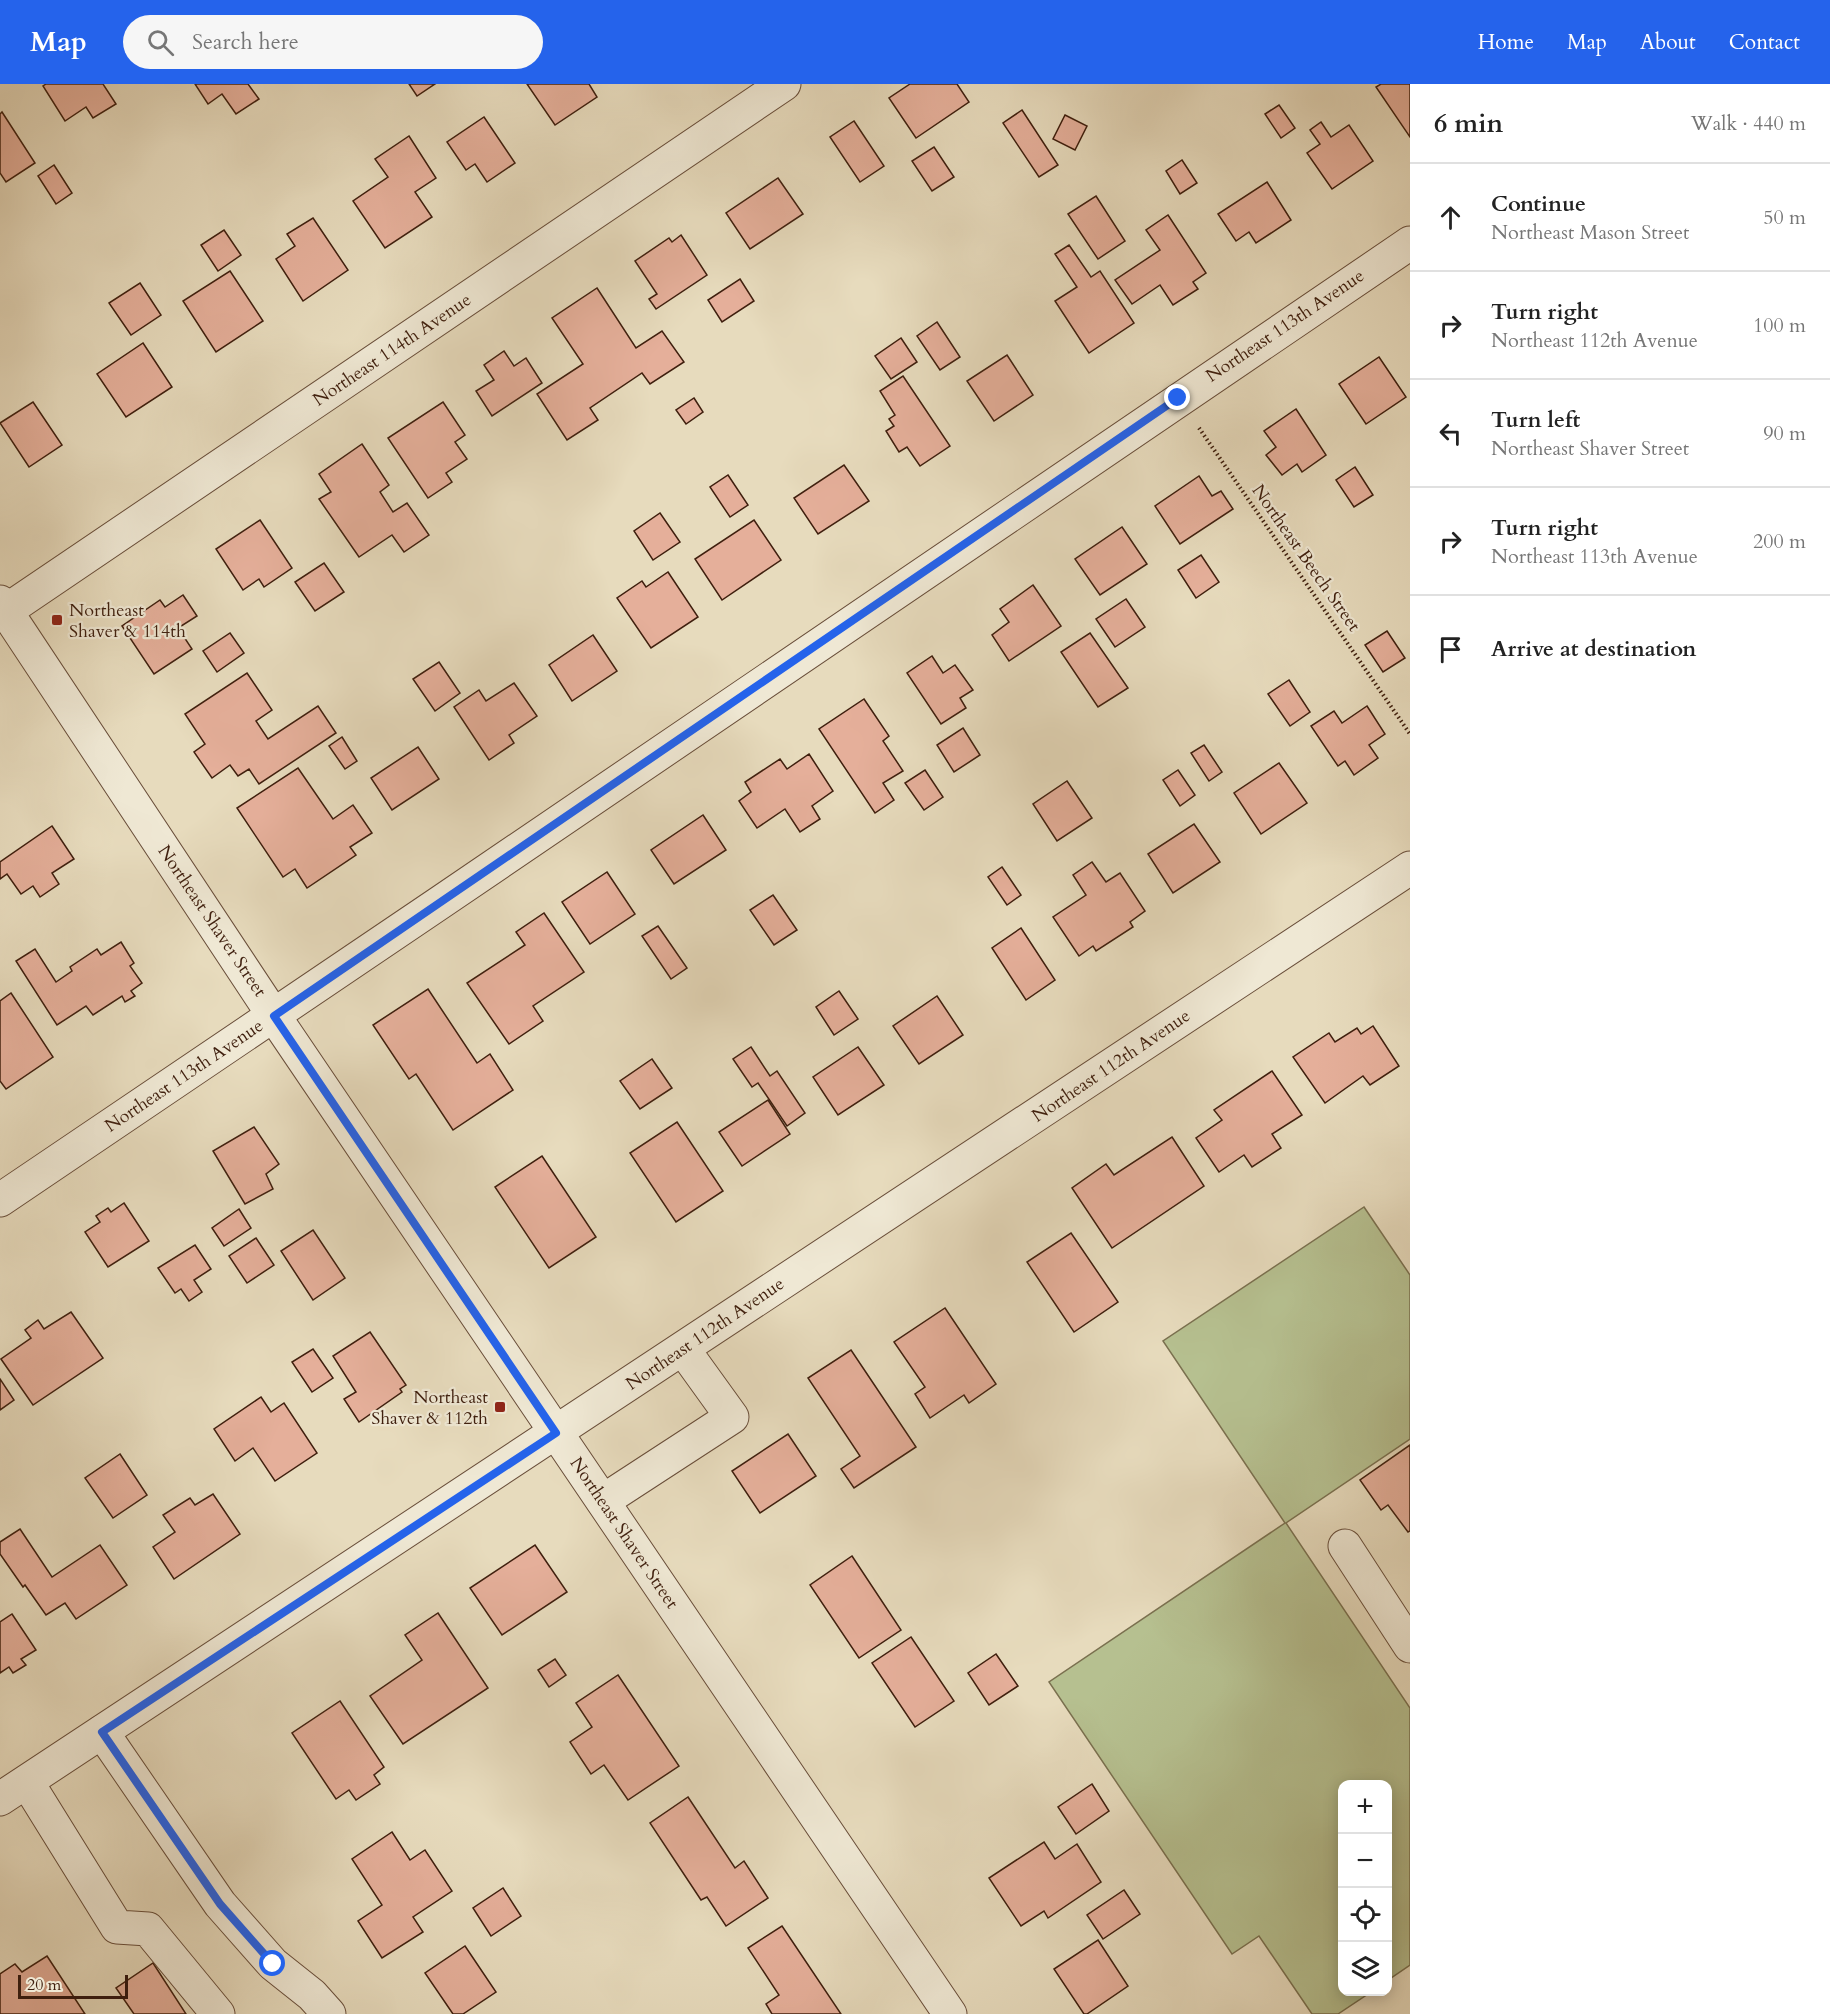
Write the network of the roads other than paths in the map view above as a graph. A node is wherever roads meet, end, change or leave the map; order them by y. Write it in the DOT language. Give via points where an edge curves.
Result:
graph roads {
  1 [pos="784,84"];
  2 [pos="1410,243"];
  3 [pos="2,610"];
  4 [pos="1410,867"];
  5 [pos="274,1016"];
  6 [pos="0,1200"];
  7 [pos="684,1348"];
  8 [pos="556,1433"];
  9 [pos="603,1501"];
  10 [pos="1345,1546"];
  11 [pos="1410,1646"];
  12 [pos="102,1732"];
  13 [pos="27,1782"];
  14 [pos="0,1799"];
  15 [pos="218,2014"];
  16 [pos="329,2014"];
  17 [pos="950,2014"];
  1 -- 3 [label="street, Northeast 114th Avenue"];
  2 -- 5 [label="street, Northeast 113th Avenue"];
  3 -- 5 [label="street, Northeast Shaver Street"];
  4 -- 7 [label="street, Northeast 112th Avenue"];
  5 -- 6 [label="street, Northeast 113th Avenue"];
  5 -- 8 [label="street, Northeast Shaver Street"];
  7 -- 8 [label="street, Northeast 112th Avenue"];
  7 -- 9 [label="street" via="732,1417"];
  8 -- 9 [label="street, Northeast Shaver Street"];
  8 -- 12 [label="street, Northeast 112th Avenue"];
  9 -- 17 [label="street, Northeast Shaver Street"];
  10 -- 11 [label="street"];
  12 -- 13 [label="street, Northeast 112th Avenue"];
  12 -- 16 [label="street" via="220,1904 273,1964"];
  13 -- 14 [label="street, Northeast 112th Avenue"];
  13 -- 15 [label="street" via="117,1927 148,1929"];
}
